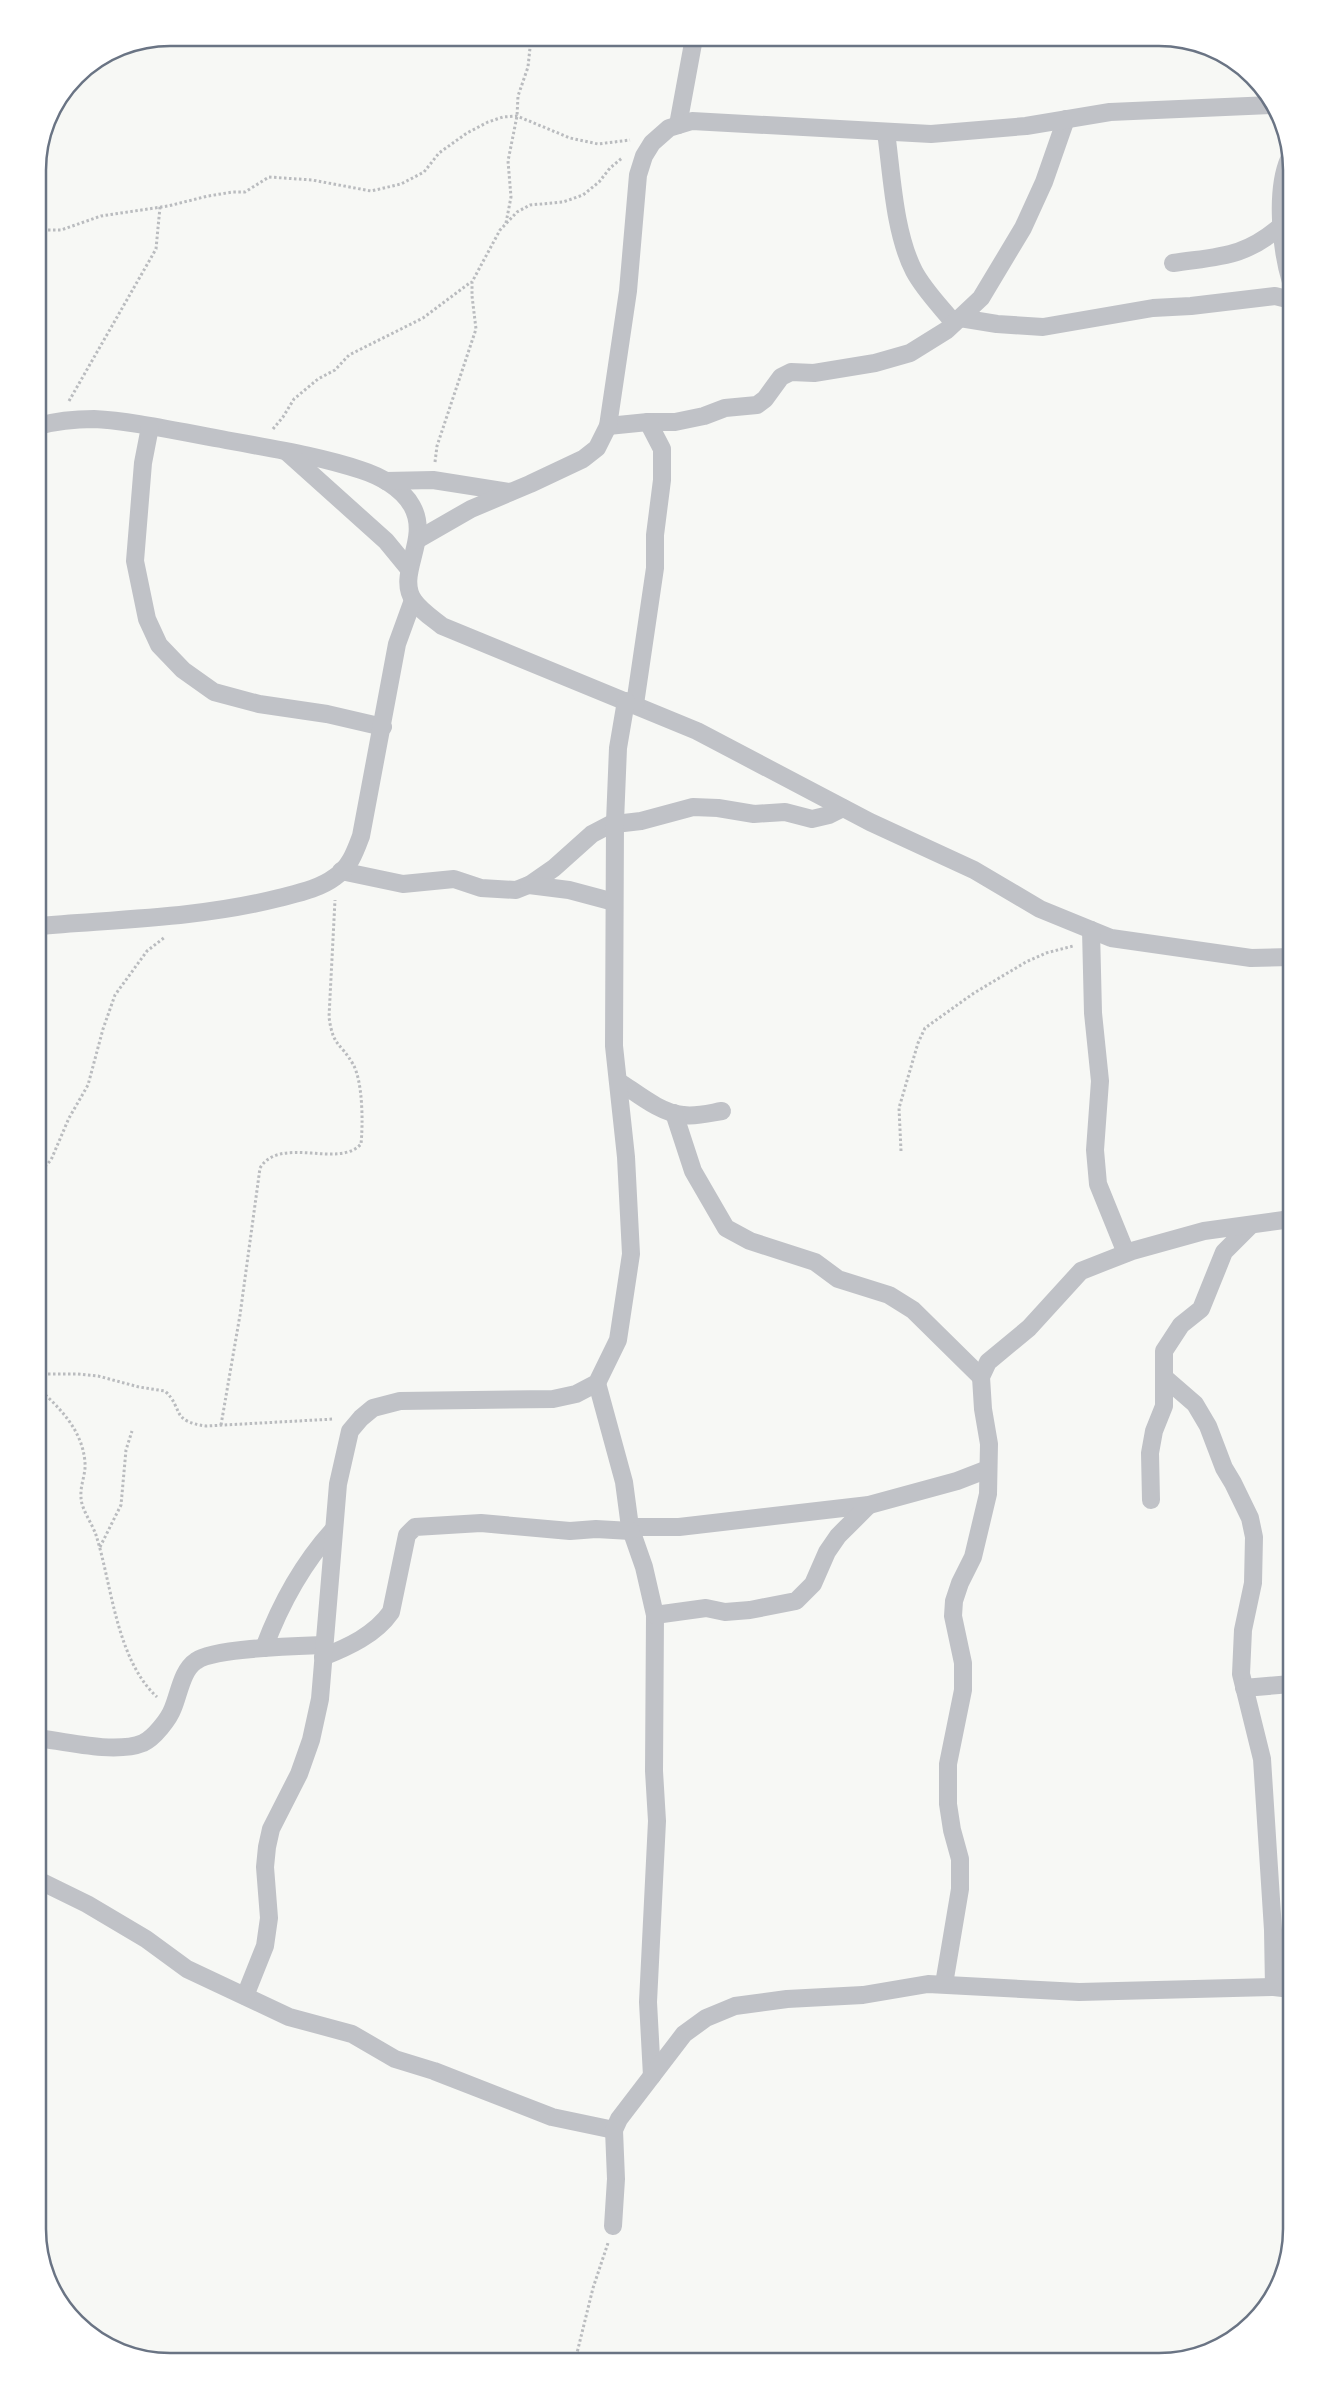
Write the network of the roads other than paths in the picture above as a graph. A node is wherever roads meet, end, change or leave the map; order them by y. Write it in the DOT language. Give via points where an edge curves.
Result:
graph roads {
  1 [pos="692,47"];
  2 [pos="1264,105"];
  3 [pos="1066,119"];
  4 [pos="678,125"];
  5 [pos="886,132"];
  6 [pos="1283,187"];
  7 [pos="1282,225"];
  8 [pos="1283,232"];
  9 [pos="1173,263"];
  10 [pos="1283,298"];
  11 [pos="957,321"];
  12 [pos="648,422"];
  13 [pos="46,424"];
  14 [pos="608,426"];
  15 [pos="150,427"];
  16 [pos="287,453"];
  17 [pos="386,482"];
  18 [pos="510,492"];
  19 [pos="417,540"];
  20 [pos="409,569"];
  21 [pos="413,600"];
  22 [pos="630,702"];
  23 [pos="383,727"];
  24 [pos="843,808"];
  25 [pos="615,823"];
  26 [pos="338,874"];
  27 [pos="529,885"];
  28 [pos="614,902"];
  29 [pos="47,925"];
  30 [pos="1091,937"];
  31 [pos="1283,957"];
  32 [pos="618,1081"];
  33 [pos="722,1110"];
  34 [pos="674,1113"];
  35 [pos="1283,1220"];
  36 [pos="1251,1225"];
  37 [pos="1126,1253"];
  38 [pos="981,1377"];
  39 [pos="1165,1378"];
  40 [pos="597,1383"];
  41 [pos="988,1469"];
  42 [pos="1151,1500"];
  43 [pos="869,1505"];
  44 [pos="334,1529"];
  45 [pos="630,1529"];
  46 [pos="655,1615"];
  47 [pos="264,1648"];
  48 [pos="323,1651"];
  49 [pos="1283,1685"];
  50 [pos="1244,1688"];
  51 [pos="46,1739"];
  52 [pos="46,1884"];
  53 [pos="944,1984"];
  54 [pos="1274,1987"];
  55 [pos="1283,1988"];
  56 [pos="244,1996"];
  57 [pos="652,2076"];
  58 [pos="614,2130"];
  59 [pos="613,2226"];
  1 -- 4 [label="street"];
  2 -- 3 [label="street" via="1110,112"];
  3 -- 5 [label="street" via="1026,126 931,134"];
  3 -- 11 [label="street" via="1044,182 1023,228 982,298"];
  4 -- 5 [label="street" via="692,121"];
  4 -- 14 [label="street" via="658,138 644,156 638,175 628,291"];
  5 -- 11 [label="street" via="908,258 915,273"];
  6 -- 7 [label="street"];
  7 -- 8 [label="street"];
  7 -- 9 [label="street" via="1263,242 1243,252"];
  10 -- 11 [label="street" via="1153,308 1044,327"];
  11 -- 12 [label="street" via="910,353 841,370 791,372 781,377 757,405 724,408 675,422"];
  12 -- 14 [label="street"];
  12 -- 22 [label="street" via="662,449 662,480 655,534 655,568"];
  13 -- 15 [label="street" via="94,419"];
  14 -- 18 [label="street" via="597,448 583,459"];
  15 -- 16 [label="street"];
  15 -- 23 [label="street" via="142,463 134,561 147,619 159,645 184,670 214,692 259,704 327,714"];
  16 -- 17 [label="street" via="362,470"];
  16 -- 20 [label="street" via="380,536"];
  17 -- 18 [label="street" via="433,480"];
  17 -- 19 [label="street" via="402,492 413,507 418,526"];
  18 -- 19 [label="street" via="471,509"];
  19 -- 20 [label="street"];
  20 -- 21 [label="street" via="408,587"];
  21 -- 22 [label="street" via="442,626"];
  21 -- 23 [label="street" via="397,644"];
  22 -- 24 [label="street" via="697,731"];
  22 -- 25 [label="street" via="618,748"];
  23 -- 26 [label="street" via="361,836 352,860"];
  24 -- 25 [label="street" via="812,819 785,812 754,814 694,807 641,822"];
  24 -- 30 [label="street" via="974,870"];
  25 -- 27 [label="street" via="592,834 554,868"];
  25 -- 28 [label="street"];
  26 -- 27 [label="street" via="404,884 454,879 480,888 507,891"];
  26 -- 29 [label="street" via="308,891 245,906 183,915"];
  27 -- 28 [label="street" via="577,892"];
  28 -- 32 [label="street" via="614,1046"];
  30 -- 31 [label="street" via="1251,958"];
  30 -- 37 [label="street" via="1093,1013 1100,1081 1096,1150 1098,1184"];
  32 -- 34 [label="street"];
  32 -- 40 [label="street" via="631,1254 618,1340"];
  33 -- 34 [label="street" via="683,1115"];
  34 -- 38 [label="street" via="694,1171 726,1228 750,1241 815,1262 838,1278 889,1295 913,1310"];
  35 -- 36 [label="street"];
  36 -- 37 [label="street" via="1204,1231"];
  36 -- 39 [label="street" via="1224,1252 1201,1308 1172,1337 1164,1352"];
  37 -- 38 [label="street" via="1081,1271 1028,1328 988,1362"];
  38 -- 41 [label="street" via="990,1444"];
  39 -- 42 [label="street" via="1164,1406 1150,1453"];
  39 -- 50 [label="street" via="1195,1404 1250,1518 1254,1537 1253,1583 1243,1630 1240,1674"];
  40 -- 44 [label="street" via="576,1394 553,1399 400,1401 373,1408 350,1432 338,1484"];
  40 -- 45 [label="street" via="624,1482"];
  41 -- 43 [label="street"];
  41 -- 53 [label="street" via="988,1494 973,1558 960,1583 953,1609 963,1664 963,1690 948,1764 948,1804 960,1859 960,1889"];
  43 -- 45 [label="street"];
  43 -- 46 [label="street" via="838,1536 813,1584 796,1600 750,1610 725,1612 706,1608"];
  44 -- 47 [label="street" via="315,1550 277,1615"];
  44 -- 48 [label="street"];
  45 -- 46 [label="street" via="644,1567"];
  45 -- 48 [label="street" via="570,1531 481,1523 415,1527 408,1535 391,1612 385,1621 342,1650"];
  46 -- 57 [label="street" via="654,1771 657,1821 648,2002"];
  47 -- 48 [label="street"];
  47 -- 51 [label="street" via="196,1661 187,1672 172,1711 145,1742 126,1747"];
  48 -- 56 [label="street" via="320,1699 311,1740 267,1847 265,1867 269,1918 265,1946"];
  49 -- 50 [label="street"];
  50 -- 54 [label="street" via="1262,1759 1273,1920"];
  52 -- 56 [label="street" via="146,1939 188,1969"];
  53 -- 54 [label="street" via="1078,1992"];
  53 -- 57 [label="street" via="735,2006 706,2018 684,2034"];
  54 -- 55 [label="street"];
  56 -- 58 [label="street" via="289,2017 352,2034 395,2059 552,2117"];
  57 -- 58 [label="street" via="619,2118"];
  58 -- 59 [label="street" via="616,2179"];
}
